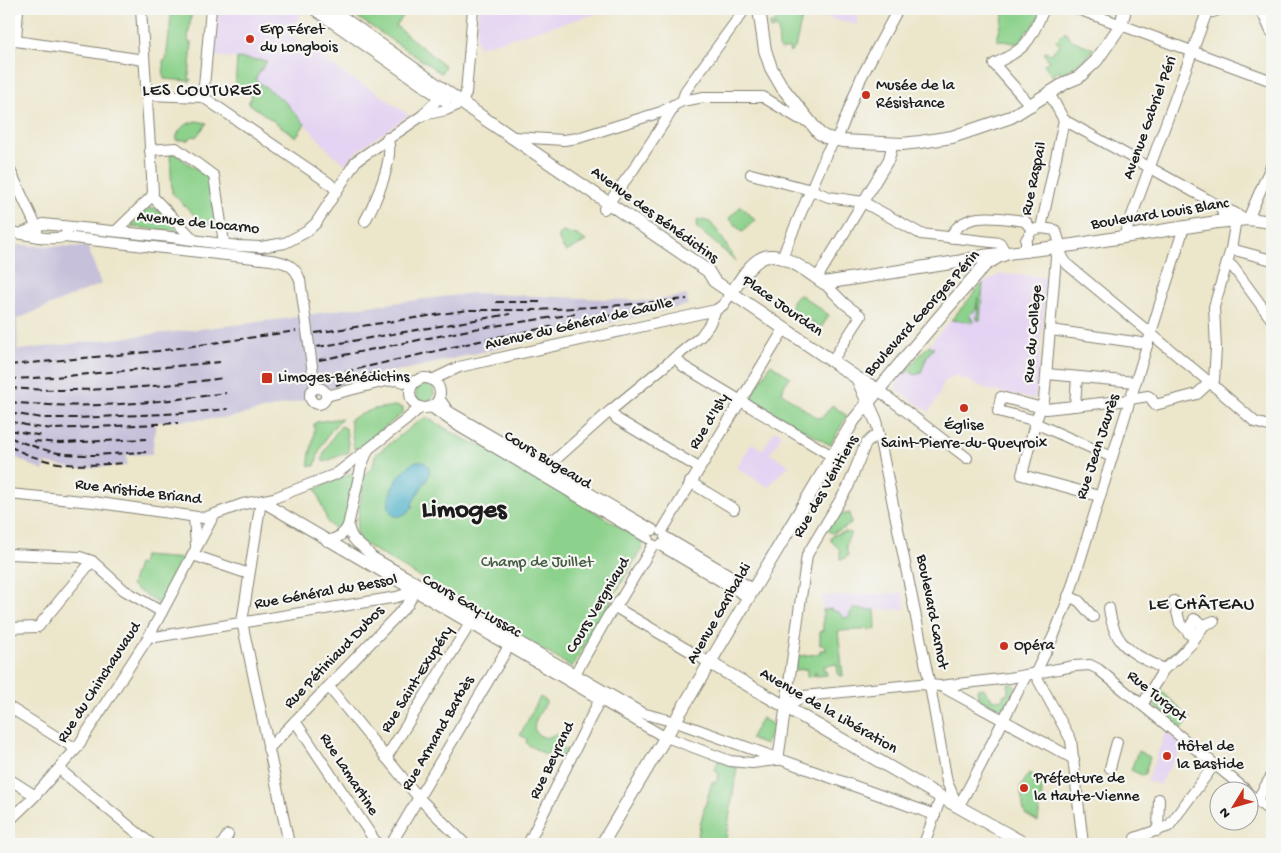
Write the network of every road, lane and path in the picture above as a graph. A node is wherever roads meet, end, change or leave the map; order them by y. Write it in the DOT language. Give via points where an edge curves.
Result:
graph roads {
  1 [pos="18,9"];
  2 [pos="141,9"];
  3 [pos="211,9"];
  4 [pos="315,9"];
  5 [pos="330,9"];
  6 [pos="473,9"];
  7 [pos="745,9"];
  8 [pos="898,9"];
  9 [pos="1044,9"];
  10 [pos="1078,9"];
  11 [pos="1125,9"];
  12 [pos="1221,9"];
  13 [pos="1262,9"];
  14 [pos="761,10"];
  15 [pos="1207,10"];
  16 [pos="1121,25"];
  17 [pos="1272,31"];
  18 [pos="13,40"];
  19 [pos="1191,51"];
  20 [pos="144,60"];
  21 [pos="1272,81"];
  22 [pos="443,94"];
  23 [pos="147,95"];
  24 [pos="1051,96"];
  25 [pos="203,97"];
  26 [pos="677,103"];
  27 [pos="458,105"];
  28 [pos="1031,106"];
  29 [pos="423,115"];
  30 [pos="806,116"];
  31 [pos="1011,117"];
  32 [pos="1064,120"];
  33 [pos="514,137"];
  34 [pos="832,137"];
  35 [pos="388,138"];
  36 [pos="893,143"];
  37 [pos="150,150"];
  38 [pos="1272,164"];
  39 [pos="1149,167"];
  40 [pos="9,168"];
  41 [pos="751,174"];
  42 [pos="336,190"];
  43 [pos="812,190"];
  44 [pos="152,196"];
  45 [pos="863,202"];
  46 [pos="606,206"];
  47 [pos="1222,207"];
  48 [pos="1238,220"];
  49 [pos="365,221"];
  50 [pos="1272,222"];
  51 [pos="65,226"];
  52 [pos="1184,227"];
  53 [pos="1036,229"];
  54 [pos="37,231"];
  55 [pos="116,231"];
  56 [pos="9,232"];
  57 [pos="64,237"];
  58 [pos="1124,237"];
  59 [pos="950,238"];
  60 [pos="194,240"];
  61 [pos="224,243"];
  62 [pos="1056,248"];
  63 [pos="1231,250"];
  64 [pos="1026,252"];
  65 [pos="1006,254"];
  66 [pos="782,257"];
  67 [pos="1272,260"];
  68 [pos="957,262"];
  69 [pos="1227,262"];
  70 [pos="1060,264"];
  71 [pos="980,271"];
  72 [pos="846,278"];
  73 [pos="820,280"];
  74 [pos="714,281"];
  75 [pos="732,292"];
  76 [pos="845,304"];
  77 [pos="716,310"];
  78 [pos="1272,320"];
  79 [pos="784,329"];
  80 [pos="1051,330"];
  81 [pos="1151,334"];
  82 [pos="1148,344"];
  83 [pos="675,357"];
  84 [pos="832,361"];
  85 [pos="449,372"];
  86 [pos="1047,374"];
  87 [pos="1077,377"];
  88 [pos="857,378"];
  89 [pos="432,380"];
  90 [pos="1135,382"];
  91 [pos="1209,383"];
  92 [pos="411,384"];
  93 [pos="315,388"];
  94 [pos="877,389"];
  95 [pos="439,393"];
  96 [pos="326,396"];
  97 [pos="1130,399"];
  98 [pos="740,400"];
  99 [pos="413,401"];
  100 [pos="868,402"];
  101 [pos="1075,406"];
  102 [pos="426,407"];
  103 [pos="1042,408"];
  104 [pos="610,411"];
  105 [pos="876,421"];
  106 [pos="1036,423"];
  107 [pos="1272,428"];
  108 [pos="393,430"];
  109 [pos="879,435"];
  110 [pos="367,451"];
  111 [pos="832,456"];
  112 [pos="1112,457"];
  113 [pos="967,458"];
  114 [pos="699,468"];
  115 [pos="543,471"];
  116 [pos="690,482"];
  117 [pos="9,494"];
  118 [pos="1099,496"];
  119 [pos="261,501"];
  120 [pos="734,509"];
  121 [pos="214,515"];
  122 [pos="194,517"];
  123 [pos="348,526"];
  124 [pos="657,538"];
  125 [pos="327,541"];
  126 [pos="195,551"];
  127 [pos="9,554"];
  128 [pos="92,561"];
  129 [pos="249,574"];
  130 [pos="417,588"];
  131 [pos="750,593"];
  132 [pos="1068,596"];
  133 [pos="1174,601"];
  134 [pos="614,607"];
  135 [pos="1109,608"];
  136 [pos="162,612"];
  137 [pos="1093,617"];
  138 [pos="472,620"];
  139 [pos="1214,621"];
  140 [pos="242,622"];
  141 [pos="9,628"];
  142 [pos="149,636"];
  143 [pos="1192,638"];
  144 [pos="511,642"];
  145 [pos="710,663"];
  146 [pos="1164,669"];
  147 [pos="1030,675"];
  148 [pos="573,678"];
  149 [pos="970,682"];
  150 [pos="935,686"];
  151 [pos="329,687"];
  152 [pos="602,695"];
  153 [pos="974,704"];
  154 [pos="1142,705"];
  155 [pos="9,706"];
  156 [pos="785,707"];
  157 [pos="1003,720"];
  158 [pos="295,721"];
  159 [pos="675,723"];
  160 [pos="666,737"];
  161 [pos="1117,742"];
  162 [pos="76,749"];
  163 [pos="268,749"];
  164 [pos="386,758"];
  165 [pos="1074,759"];
  166 [pos="778,760"];
  167 [pos="1214,765"];
  168 [pos="60,768"];
  169 [pos="1110,768"];
  170 [pos="1272,775"];
  171 [pos="9,779"];
  172 [pos="1233,780"];
  173 [pos="34,795"];
  174 [pos="419,798"];
  175 [pos="941,798"];
  176 [pos="1258,798"];
  177 [pos="1159,800"];
  178 [pos="1258,801"];
  179 [pos="958,807"];
  180 [pos="1272,813"];
  181 [pos="934,815"];
  182 [pos="9,821"];
  183 [pos="1158,831"];
  184 [pos="228,835"];
  185 [pos="1135,838"];
  186 [pos="151,844"];
  187 [pos="222,844"];
  188 [pos="289,844"];
  189 [pos="377,844"];
  190 [pos="391,844"];
  191 [pos="465,844"];
  192 [pos="528,844"];
  193 [pos="602,844"];
  194 [pos="924,844"];
  195 [pos="1025,844"];
  196 [pos="1083,844"];
  1 -- 18 [label="street"];
  2 -- 20 [label="street"];
  3 -- 25 [label="street"];
  4 -- 22 [label="main road"];
  5 -- 22 [label="main road"];
  6 -- 27 [label="street" via="466,93"];
  7 -- 26 [label="street"];
  8 -- 34 [label="street"];
  9 -- 28 [label="street" via="1029,41 1016,54 994,64"];
  10 -- 16 [label="street"];
  11 -- 16 [label="main road"];
  12 -- 15 [label="street"];
  13 -- 17 [label="main road"];
  14 -- 30 [label="main road" via="765,50 771,68"];
  15 -- 19 [label="street, Avenue Gabriel Péri"];
  16 -- 19 [label="street"];
  16 -- 24 [label="main road" via="1122,33 1109,52 1070,87"];
  18 -- 20 [label="street"];
  19 -- 21 [label="street"];
  19 -- 39 [label="street, Avenue Gabriel Péri"];
  20 -- 23 [label="street"];
  22 -- 27 [label="main road"];
  22 -- 29 [label="street, Avenue de Locarno"];
  23 -- 25 [label="street"];
  23 -- 37 [label="street"];
  24 -- 28 [label="main road"];
  24 -- 31 [label="main road" via="1024,114"];
  24 -- 32 [label="street"];
  25 -- 42 [label="street"];
  26 -- 30 [label="street" via="704,97 763,97 798,118"];
  26 -- 33 [label="street" via="661,112 578,138"];
  26 -- 46 [label="street"];
  27 -- 29 [label="street, Avenue de Locarno"];
  27 -- 33 [label="main road, Avenue des Bénédictins"];
  27 -- 46 [label="main road, Avenue des Bénédictins"];
  28 -- 31 [label="main road"];
  29 -- 35 [label="street, Avenue de Locarno"];
  30 -- 34 [label="main road"];
  31 -- 36 [label="main road" via="942,140"];
  32 -- 39 [label="street"];
  32 -- 53 [label="street, Rue Raspail"];
  33 -- 46 [label="main road, Avenue des Bénédictins"];
  34 -- 36 [label="main road"];
  34 -- 43 [label="street"];
  35 -- 42 [label="street, Avenue de Locarno" via="356,161"];
  35 -- 49 [label="street" via="390,147 384,176"];
  36 -- 45 [label="street" via="889,159"];
  37 -- 44 [label="street"];
  37 -- 61 [label="street" via="176,148 214,176"];
  38 -- 48 [label="street"];
  39 -- 47 [label="street"];
  39 -- 58 [label="street, Avenue Gabriel Péri"];
  40 -- 54 [label="street"];
  41 -- 43 [label="street"];
  42 -- 61 [label="street, Avenue de Locarno" via="316,223 292,241 261,247"];
  43 -- 45 [label="street" via="829,197"];
  43 -- 66 [label="street"];
  44 -- 55 [label="street"];
  44 -- 60 [label="street"];
  45 -- 59 [label="street" via="921,234"];
  45 -- 73 [label="street"];
  46 -- 74 [label="main road, Avenue des Bénédictins" via="708,271"];
  47 -- 48 [label="street"];
  47 -- 48 [label="street" via="1235,213"];
  48 -- 50 [label="main road, Boulevard Louis Blanc"];
  48 -- 52 [label="main road, Boulevard Louis Blanc"];
  48 -- 63 [label="street"];
  51 -- 54 [label="street, Avenue de Locarno" via="43,224"];
  51 -- 55 [label="street, Avenue de Locarno"];
  51 -- 57 [label="street"];
  52 -- 58 [label="main road, Boulevard Louis Blanc"];
  52 -- 81 [label="street, Rue Jean Jaurès"];
  53 -- 59 [label="street" via="1025,221 985,217 961,224"];
  53 -- 62 [label="street" via="1055,230 1058,234"];
  53 -- 64 [label="street, Rue Raspail" via="1026,240"];
  54 -- 56 [label="street" via="33,238"];
  54 -- 57 [label="street" via="54,239"];
  55 -- 60 [label="street, Avenue de Locarno"];
  57 -- 93 [label="street" via="288,263 298,276"];
  58 -- 62 [label="main road, Boulevard Louis Blanc"];
  59 -- 65 [label="street" via="1000,243"];
  60 -- 61 [label="street, Avenue de Locarno"];
  62 -- 64 [label="main road, Boulevard Louis Blanc"];
  62 -- 70 [label="street, Rue du Collège"];
  63 -- 67 [label="street"];
  63 -- 69 [label="street"];
  64 -- 65 [label="main road, Boulevard Louis Blanc"];
  65 -- 68 [label="main road, Boulevard Louis Blanc"];
  65 -- 71 [label="main road, Boulevard Georges Périn" via="990,261"];
  66 -- 73 [label="main road, Place Jourdan"];
  66 -- 75 [label="main road" via="769,255 760,258"];
  68 -- 71 [label="main road"];
  68 -- 72 [label="main road, Boulevard Louis Blanc"];
  69 -- 78 [label="street"];
  69 -- 91 [label="street" via="1214,306 1215,377"];
  70 -- 80 [label="street, Rue du Collège"];
  70 -- 81 [label="street"];
  71 -- 94 [label="main road, Boulevard Georges Périn"];
  72 -- 73 [label="main road, Boulevard Louis Blanc"];
  72 -- 76 [label="street" via="842,289"];
  73 -- 76 [label="street, Place Jourdan"];
  74 -- 75 [label="main road, Place Jourdan"];
  75 -- 77 [label="street"];
  75 -- 79 [label="main road, Place Jourdan"];
  76 -- 84 [label="street, Place Jourdan" via="859,313 860,319"];
  77 -- 83 [label="street" via="701,336"];
  77 -- 85 [label="street, Avenue du Général de Gaulle" via="557,344 454,368"];
  79 -- 84 [label="main road, Place Jourdan"];
  79 -- 98 [label="street, Rue d'Isly"];
  80 -- 82 [label="street"];
  80 -- 86 [label="street, Rue du Collège"];
  81 -- 82 [label="street, Rue Jean Jaurès"];
  81 -- 91 [label="street"];
  82 -- 90 [label="street, Rue Jean Jaurès"];
  83 -- 98 [label="street" via="683,366"];
  83 -- 104 [label="street"];
  84 -- 88 [label="main road, Place Jourdan"];
  85 -- 89 [label="street, Avenue du Général de Gaulle"];
  85 -- 95 [label="street"];
  86 -- 87 [label="street"];
  86 -- 103 [label="street, Rue du Collège"];
  87 -- 90 [label="street"];
  87 -- 101 [label="street"];
  88 -- 94 [label="main road, Place Jourdan"];
  88 -- 100 [label="main road"];
  89 -- 92 [label="street" via="426,378"];
  89 -- 95 [label="street"];
  90 -- 97 [label="street, Rue Jean Jaurès"];
  91 -- 97 [label="street" via="1196,394 1155,405 1148,396"];
  91 -- 107 [label="street" via="1255,422"];
  92 -- 96 [label="street" via="386,381"];
  92 -- 99 [label="street"];
  93 -- 96 [label="street" via="323,389"];
  93 -- 96 [label="street" via="310,395 312,402 322,404"];
  94 -- 100 [label="main road, Boulevard Georges Périn"];
  94 -- 105 [label="main road"];
  94 -- 113 [label="street"];
  95 -- 102 [label="street"];
  95 -- 115 [label="street, Cours Bugeaud" via="448,412"];
  97 -- 101 [label="street"];
  97 -- 112 [label="street, Rue Jean Jaurès"];
  98 -- 111 [label="street"];
  98 -- 114 [label="street, Rue d'Isly"];
  99 -- 102 [label="street"];
  99 -- 108 [label="street"];
  100 -- 105 [label="main road"];
  100 -- 111 [label="main road, Avenue Garibaldi"];
  101 -- 103 [label="street"];
  102 -- 108 [label="street, Rue Aristide Briand"];
  102 -- 115 [label="street, Cours Bugeaud"];
  103 -- 106 [label="street, Rue du Collège"];
  103 -- 106 [label="street" via="1001,397 998,412"];
  104 -- 114 [label="street" via="617,419"];
  104 -- 115 [label="street"];
  105 -- 109 [label="street, Boulevard Carnot"];
  106 -- 112 [label="street"];
  106 -- 118 [label="street, Rue du Collège" via="1022,475"];
  108 -- 110 [label="street, Rue Aristide Briand"];
  109 -- 150 [label="street, Boulevard Carnot"];
  109 -- 156 [label="street, Rue des Vénitiens" via="865,445 848,487 807,555"];
  110 -- 119 [label="street, Rue Aristide Briand" via="336,474"];
  110 -- 123 [label="street"];
  111 -- 131 [label="main road, Avenue Garibaldi"];
  112 -- 118 [label="street, Rue Jean Jaurès"];
  114 -- 116 [label="street, Rue d'Isly"];
  115 -- 124 [label="street, Cours Bugeaud"];
  116 -- 120 [label="street"];
  116 -- 124 [label="street, Rue d'Isly"];
  117 -- 122 [label="street, Rue Aristide Briand"];
  118 -- 132 [label="street, Rue Jean Jaurès"];
  119 -- 121 [label="street, Rue Aristide Briand"];
  119 -- 125 [label="street, Cours Gay-Lussac"];
  119 -- 129 [label="street"];
  121 -- 122 [label="street, Rue Aristide Briand"];
  121 -- 126 [label="street, Rue du Chinchauvaud"];
  122 -- 126 [label="street"];
  123 -- 125 [label="street" via="340,536"];
  123 -- 130 [label="street, Cours Gay-Lussac" via="354,541"];
  124 -- 131 [label="street, Cours Bugeaud"];
  124 -- 134 [label="street, Cours Vergniaud"];
  125 -- 130 [label="street, Cours Gay-Lussac"];
  126 -- 129 [label="street"];
  126 -- 136 [label="street, Rue du Chinchauvaud"];
  127 -- 128 [label="street" via="80,557"];
  128 -- 136 [label="street" via="124,590"];
  128 -- 141 [label="street" via="38,627"];
  129 -- 140 [label="street"];
  130 -- 138 [label="street, Cours Gay-Lussac"];
  130 -- 140 [label="street, Rue Général du Bessol" via="397,598"];
  130 -- 151 [label="street, Rue Pétiniaud Dubos" via="408,604"];
  131 -- 145 [label="main road, Avenue Garibaldi"];
  132 -- 137 [label="street" via="1079,601"];
  132 -- 147 [label="street, Rue Jean Jaurès" via="1054,635"];
  133 -- 143 [label="street" via="1180,623"];
  134 -- 145 [label="street, Avenue de la Libération"];
  134 -- 148 [label="street, Cours Vergniaud"];
  135 -- 146 [label="street" via="1111,625 1122,644"];
  136 -- 142 [label="street, Rue du Chinchauvaud"];
  138 -- 144 [label="street, Cours Gay-Lussac"];
  138 -- 164 [label="street, Rue Saint-Exupéry"];
  139 -- 143 [label="street" via="1204,625 1194,619"];
  140 -- 142 [label="street, Rue Général du Bessol"];
  140 -- 163 [label="street"];
  142 -- 162 [label="street, Rue du Chinchauvaud"];
  143 -- 146 [label="street" via="1175,662"];
  144 -- 148 [label="street, Cours Gay-Lussac"];
  144 -- 174 [label="street, Rue Armand Barbès"];
  145 -- 156 [label="main road, Avenue de la Libération"];
  145 -- 159 [label="main road, Avenue Garibaldi"];
  146 -- 154 [label="street"];
  147 -- 149 [label="street, Rue Turgot"];
  147 -- 154 [label="street, Rue Turgot" via="1062,667 1090,665"];
  147 -- 157 [label="street, Rue Jean Jaurès"];
  147 -- 165 [label="street" via="1070,736"];
  148 -- 152 [label="street, Cours Gay-Lussac"];
  149 -- 150 [label="street, Rue Turgot"];
  149 -- 153 [label="street"];
  150 -- 153 [label="street"];
  150 -- 156 [label="street, Rue Turgot" via="920,684 804,696"];
  150 -- 179 [label="street, Boulevard Carnot" via="947,782"];
  151 -- 158 [label="street, Rue Pétiniaud Dubos"];
  151 -- 164 [label="street"];
  152 -- 159 [label="street, Cours Gay-Lussac"];
  152 -- 160 [label="street, Cours Gay-Lussac"];
  152 -- 192 [label="street, Rue Beyrand"];
  153 -- 157 [label="street"];
  154 -- 167 [label="street, Rue Turgot"];
  155 -- 162 [label="street"];
  156 -- 166 [label="street, Rue des Vénitiens"];
  156 -- 175 [label="main road, Avenue de la Libération"];
  157 -- 165 [label="street"];
  157 -- 179 [label="street, Rue Jean Jaurès"];
  158 -- 163 [label="street, Rue Pétiniaud Dubos"];
  158 -- 189 [label="street, Rue Lamartine"];
  159 -- 160 [label="main road, Avenue Garibaldi"];
  159 -- 166 [label="street, Cours Gay-Lussac"];
  160 -- 166 [label="street, Cours Gay-Lussac" via="730,761"];
  160 -- 193 [label="main road, Avenue Garibaldi"];
  161 -- 169 [label="street"];
  162 -- 168 [label="street, Rue du Chinchauvaud"];
  163 -- 188 [label="street"];
  164 -- 174 [label="street"];
  165 -- 196 [label="street"];
  166 -- 181 [label="street, Cours Gay-Lussac"];
  167 -- 172 [label="street, Rue Turgot"];
  167 -- 183 [label="street" via="1169,826"];
  168 -- 173 [label="street, Rue du Chinchauvaud"];
  168 -- 186 [label="street"];
  170 -- 176 [label="street"];
  171 -- 173 [label="street"];
  173 -- 182 [label="street, Rue du Chinchauvaud"];
  174 -- 190 [label="street, Rue Armand Barbès"];
  174 -- 191 [label="street"];
  175 -- 179 [label="main road, Avenue de la Libération"];
  175 -- 181 [label="street"];
  177 -- 183 [label="street"];
  178 -- 180 [label="street"];
  179 -- 195 [label="main road, Avenue de la Libération"];
  181 -- 194 [label="street"];
  183 -- 185 [label="street"];
  184 -- 187 [label="street"];
}
